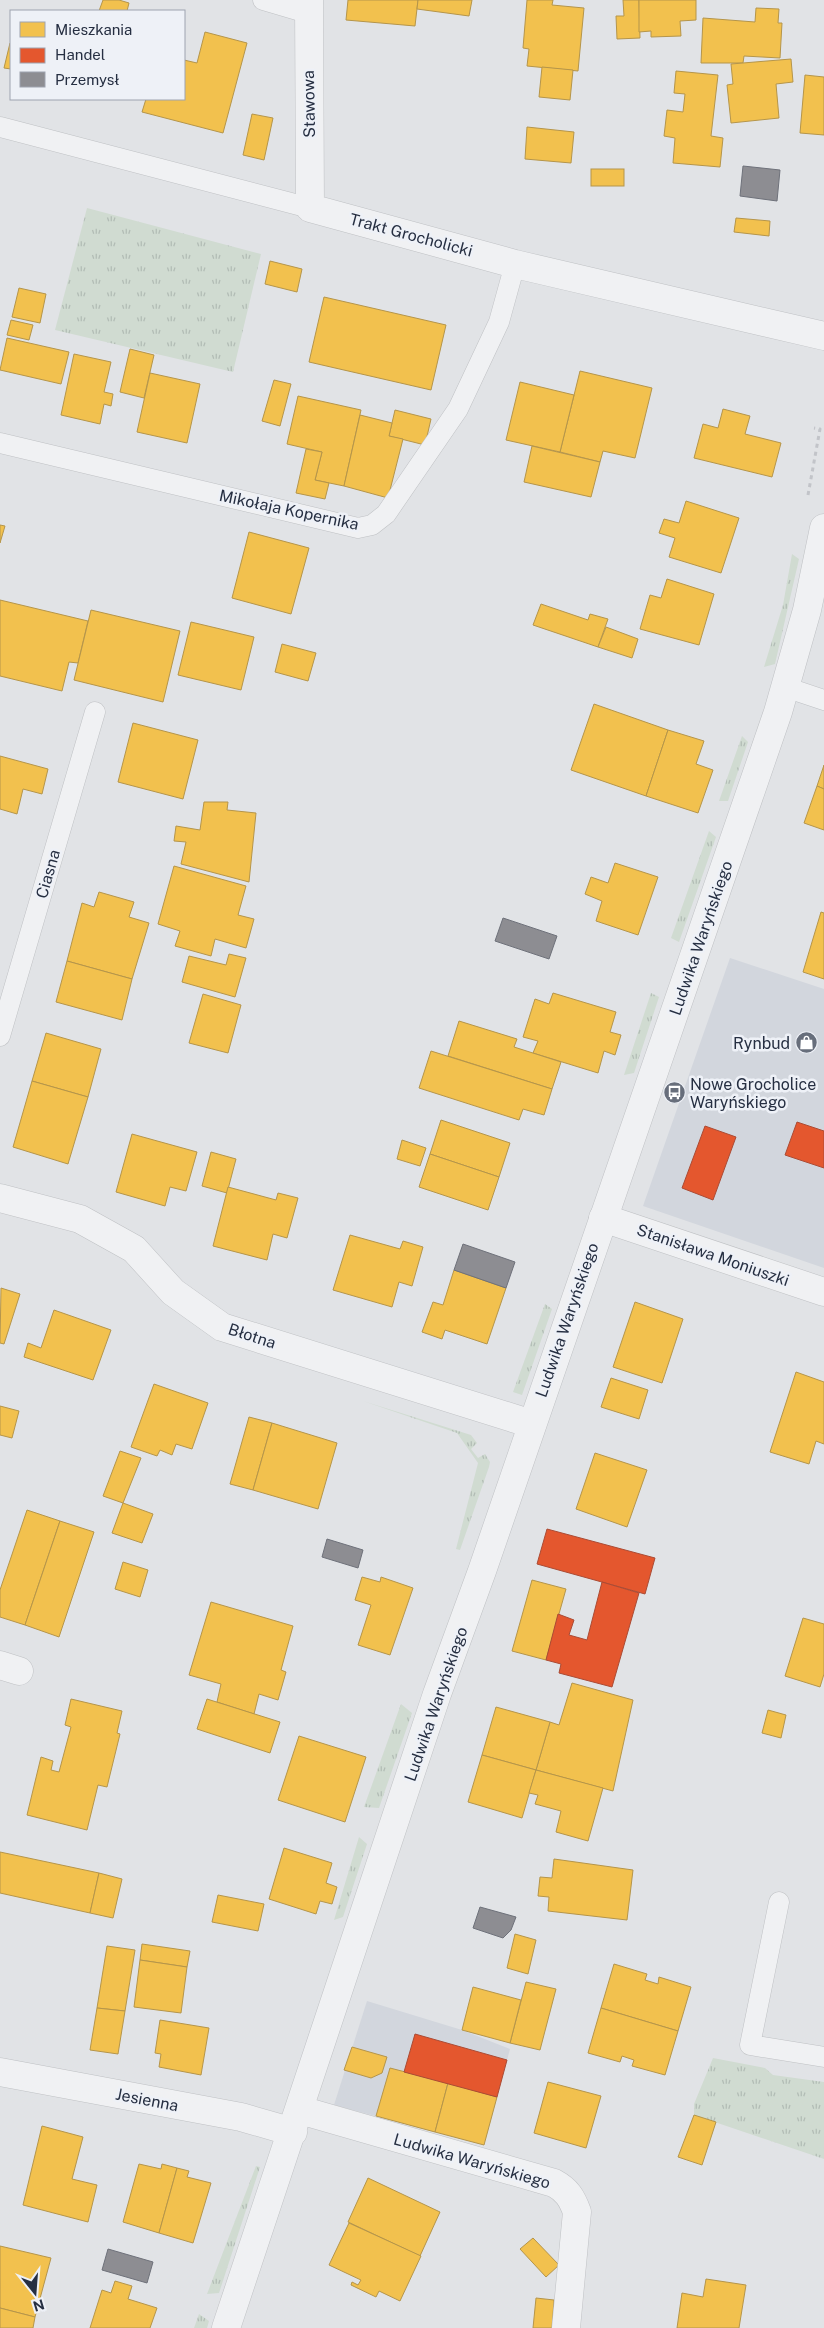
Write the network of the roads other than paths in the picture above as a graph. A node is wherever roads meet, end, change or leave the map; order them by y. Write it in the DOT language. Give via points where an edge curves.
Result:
graph roads {
  1 [pos="264,0"];
  2 [pos="308,6"];
  3 [pos="0,127"];
  4 [pos="310,208"];
  5 [pos="515,264"];
  6 [pos="824,336"];
  7 [pos="0,443"];
  8 [pos="824,528"];
  9 [pos="785,687"];
  10 [pos="824,700"];
  11 [pos="95,712"];
  12 [pos="0,1036"];
  13 [pos="0,1198"];
  14 [pos="603,1218"];
  15 [pos="824,1292"];
  16 [pos="532,1424"];
  17 [pos="779,1902"];
  18 [pos="824,2057"];
  19 [pos="0,2072"];
  20 [pos="296,2121"];
  21 [pos="226,2328"];
  22 [pos="566,2328"];
  1 -- 2 [label="lane"];
  2 -- 4 [label="street, Stawowa"];
  3 -- 4 [label="lane, Trakt Grocholicki"];
  4 -- 5 [label="street, Trakt Grocholicki"];
  5 -- 6 [label="street, Trakt Grocholicki"];
  5 -- 7 [label="lane, Mikołaja Kopernika" via="499,322 458,409 386,514 372,525 358,528"];
  8 -- 9 [label="street, Ludwika Waryńskiego" via="807,610"];
  9 -- 10 [label="lane"];
  9 -- 14 [label="street, Ludwika Waryńskiego" via="739,830"];
  11 -- 12 [label="lane, Ciasna"];
  13 -- 16 [label="street, Błotna" via="80,1219 134,1249 173,1292 222,1327"];
  14 -- 15 [label="street, Stanisława Moniuszki"];
  14 -- 16 [label="street, Ludwika Waryńskiego"];
  16 -- 20 [label="street, Ludwika Waryńskiego" via="437,1694"];
  17 -- 18 [label="lane" via="750,2045"];
  19 -- 20 [label="street, Jesienna" via="241,2117"];
  20 -- 21 [label="street, Ludwika Waryńskiego"];
  20 -- 22 [label="street, Ludwika Waryńskiego" via="554,2183 564,2189 572,2198 577,2212"];
}
